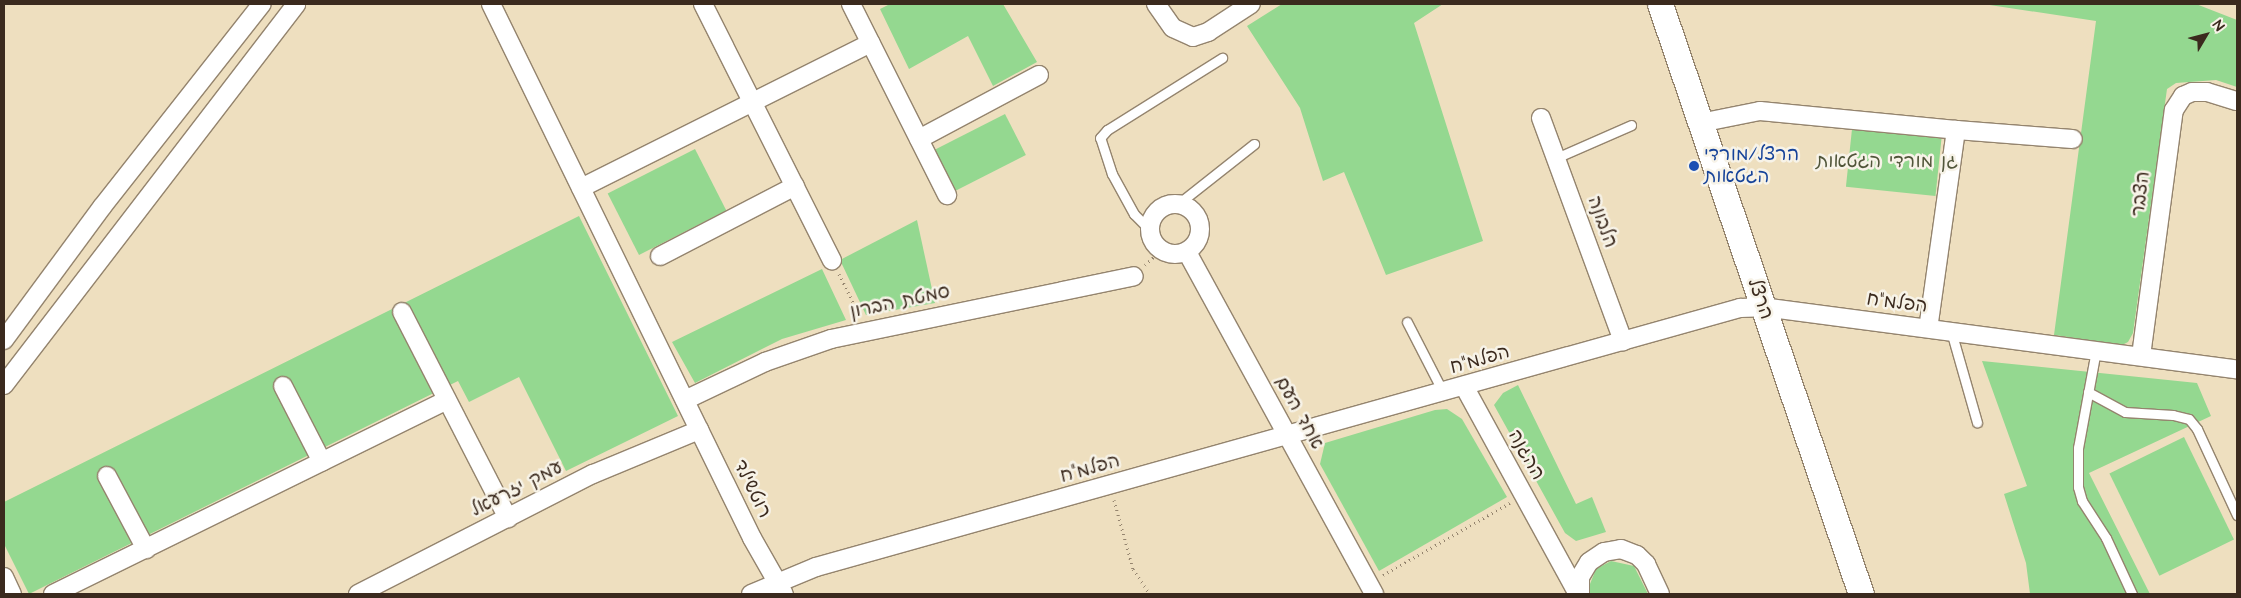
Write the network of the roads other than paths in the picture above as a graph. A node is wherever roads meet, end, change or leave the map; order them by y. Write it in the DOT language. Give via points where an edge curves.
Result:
graph roads {
  1 [pos="262,4"];
  2 [pos="296,4"];
  3 [pos="491,4"];
  4 [pos="703,4"];
  5 [pos="852,4"];
  6 [pos="1156,4"];
  7 [pos="1251,4"];
  8 [pos="1660,4"];
  9 [pos="871,42"];
  10 [pos="1222,58"];
  11 [pos="1039,75"];
  12 [pos="2237,101"];
  13 [pos="752,102"];
  14 [pos="1541,118"];
  15 [pos="1700,123"];
  16 [pos="1632,126"];
  17 [pos="1956,130"];
  18 [pos="919,139"];
  19 [pos="2073,139"];
  20 [pos="1254,144"];
  21 [pos="1556,158"];
  22 [pos="795,186"];
  23 [pos="581,188"];
  24 [pos="947,195"];
  25 [pos="1178,204"];
  26 [pos="1149,230"];
  27 [pos="1187,252"];
  28 [pos="660,256"];
  29 [pos="832,260"];
  30 [pos="1134,276"];
  31 [pos="1763,307"];
  32 [pos="402,312"];
  33 [pos="1408,322"];
  34 [pos="1928,328"];
  35 [pos="1951,331"];
  36 [pos="4,340"];
  37 [pos="1624,341"];
  38 [pos="2096,350"];
  39 [pos="2141,356"];
  40 [pos="2237,369"];
  41 [pos="4,386"];
  42 [pos="283,386"];
  43 [pos="1464,386"];
  44 [pos="1443,392"];
  45 [pos="2088,392"];
  46 [pos="447,400"];
  47 [pos="685,400"];
  48 [pos="1977,422"];
  49 [pos="699,430"];
  50 [pos="1287,436"];
  51 [pos="322,462"];
  52 [pos="107,476"];
  53 [pos="2237,515"];
  54 [pos="508,518"];
  55 [pos="1550,543"];
  56 [pos="146,549"];
  57 [pos="1599,554"];
  58 [pos="4,578"];
  59 [pos="780,588"];
  60 [pos="1371,589"];
  61 [pos="12,594"];
  62 [pos="53,594"];
  63 [pos="358,594"];
  64 [pos="751,594"];
  65 [pos="1579,594"];
  66 [pos="1660,594"];
  67 [pos="1861,594"];
  68 [pos="2132,594"];
  1 -- 36 [label="street" via="102,207"];
  2 -- 41 [label="street"];
  3 -- 23 [label="street, רוטשילד"];
  4 -- 13 [label="street"];
  5 -- 9 [label="street"];
  6 -- 7 [label="street" via="1173,28 1193,37 1208,32"];
  8 -- 15 [label="street, הרצל"];
  9 -- 13 [label="street"];
  9 -- 18 [label="street"];
  10 -- 26 [label="lane" via="1100,138 1112,174 1134,214"];
  11 -- 18 [label="street"];
  12 -- 39 [label="street, הצבר" via="2207,92 2192,92 2180,99 2174,110"];
  13 -- 22 [label="street"];
  13 -- 23 [label="street"];
  14 -- 21 [label="street, הלבונה"];
  15 -- 17 [label="street" via="1760,111"];
  15 -- 31 [label="street, הרצל"];
  16 -- 21 [label="lane"];
  17 -- 19 [label="street"];
  17 -- 34 [label="street"];
  18 -- 24 [label="street"];
  20 -- 25 [label="lane"];
  21 -- 37 [label="street, הלבונה"];
  22 -- 28 [label="street"];
  22 -- 29 [label="street"];
  23 -- 47 [label="street, רוטשילד"];
  25 -- 26 [label="street" via="1159,209"];
  25 -- 27 [label="street" via="1192,211 1200,225 1198,240"];
  26 -- 27 [label="street" via="1154,244 1164,252 1175,255"];
  27 -- 50 [label="street, אחד העם"];
  30 -- 47 [label="street, סמטת הברון" via="831,339 773,359"];
  31 -- 34 [label="street, הפלמ\"ח"];
  31 -- 37 [label="street, הפלמ\"ח" via="1740,308"];
  31 -- 67 [label="street, הרצל"];
  32 -- 46 [label="street"];
  33 -- 44 [label="lane"];
  34 -- 35 [label="street, הפלמ\"ח"];
  35 -- 38 [label="street, הפלמ\"ח"];
  35 -- 48 [label="lane"];
  37 -- 43 [label="street, הפלמ\"ח"];
  38 -- 39 [label="street, הפלמ\"ח"];
  38 -- 45 [label="lane"];
  39 -- 40 [label="street, הפלמ\"ח"];
  42 -- 51 [label="street"];
  43 -- 44 [label="street, הפלמ\"ח"];
  43 -- 55 [label="street, ההגנה"];
  44 -- 50 [label="street, הפלמ\"ח"];
  45 -- 53 [label="lane" via="2125,412 2173,414 2189,419 2197,429"];
  45 -- 68 [label="lane" via="2078,448 2078,487 2082,501 2106,538"];
  46 -- 51 [label="street"];
  46 -- 54 [label="street"];
  47 -- 49 [label="street, רוטשילד"];
  49 -- 54 [label="street, עמק יזרעאל" via="616,464"];
  49 -- 59 [label="street, רוטשילד"];
  50 -- 59 [label="street, הפלמ\"ח" via="816,567"];
  50 -- 60 [label="street, אחד העם"];
  51 -- 56 [label="street"];
  52 -- 56 [label="street"];
  54 -- 63 [label="street, עמק יזרעאל"];
  55 -- 57 [label="street, ההגנה" via="1574,558"];
  55 -- 65 [label="street, ההגנה"];
  56 -- 62 [label="street"];
  57 -- 65 [label="street, ההגנה" via="1582,571"];
  57 -- 66 [label="street, ההגנה" via="1621,549 1637,555 1646,564"];
  58 -- 61 [label="street"];
  59 -- 64 [label="street, הפלמ\"ח"];
}
